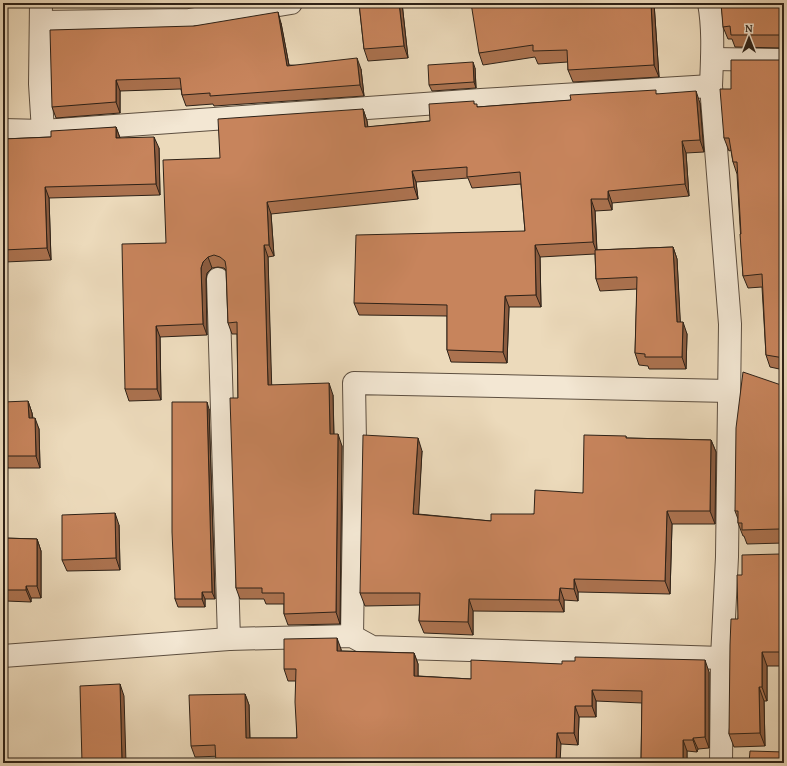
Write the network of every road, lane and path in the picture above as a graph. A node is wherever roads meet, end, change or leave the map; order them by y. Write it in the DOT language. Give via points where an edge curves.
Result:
graph roads {
  1 [pos="291,3"];
  2 [pos="709,3"];
  3 [pos="41,13"];
  4 [pos="712,59"];
  5 [pos="784,60"];
  6 [pos="711,86"];
  7 [pos="3,130"];
  8 [pos="43,131"];
  9 [pos="218,279"];
  10 [pos="729,391"];
  11 [pos="749,556"];
  12 [pos="727,557"];
  13 [pos="352,636"];
  14 [pos="229,639"];
  15 [pos="3,656"];
  16 [pos="722,658"];
  17 [pos="721,763"];
  1 -- 3 [label="street" via="189,20"];
  2 -- 4 [label="street"];
  3 -- 8 [label="street" via="40,84"];
  4 -- 5 [label="street"];
  4 -- 6 [label="street"];
  6 -- 8 [label="street"];
  6 -- 10 [label="street" via="730,324"];
  7 -- 8 [label="street"];
  9 -- 14 [label="street"];
  10 -- 12 [label="street"];
  10 -- 13 [label="street" via="354,383"];
  11 -- 12 [label="street"];
  12 -- 16 [label="street"];
  13 -- 14 [label="street"];
  13 -- 16 [label="street" via="372,647"];
  14 -- 15 [label="street"];
  16 -- 17 [label="street"];
}
